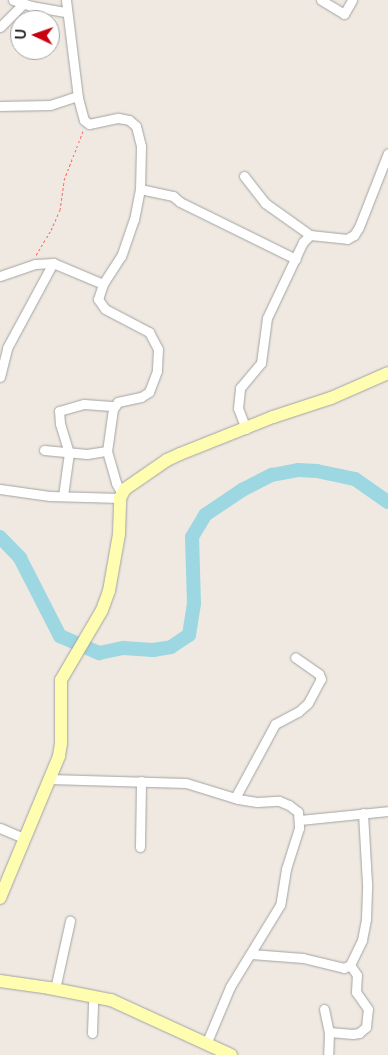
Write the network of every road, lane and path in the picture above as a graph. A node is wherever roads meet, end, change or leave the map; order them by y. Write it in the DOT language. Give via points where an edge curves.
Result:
graph roads {
  1 [pos="13,0"];
  2 [pos="66,0"];
  3 [pos="321,0"];
  4 [pos="352,0"];
  5 [pos="23,4"];
  6 [pos="66,12"];
  7 [pos="0,27"];
  8 [pos="78,96"];
  9 [pos="0,106"];
  10 [pos="86,122"];
  11 [pos="388,153"];
  12 [pos="380,171"];
  13 [pos="244,176"];
  14 [pos="388,176"];
  15 [pos="140,189"];
  16 [pos="310,235"];
  17 [pos="296,259"];
  18 [pos="53,263"];
  19 [pos="29,266"];
  20 [pos="0,276"];
  21 [pos="103,284"];
  22 [pos="388,373"];
  23 [pos="0,377"];
  24 [pos="115,406"];
  25 [pos="246,429"];
  26 [pos="44,450"];
  27 [pos="107,451"];
  28 [pos="69,453"];
  29 [pos="0,489"];
  30 [pos="63,496"];
  31 [pos="121,496"];
  32 [pos="295,657"];
  33 [pos="49,779"];
  34 [pos="142,781"];
  35 [pos="234,798"];
  36 [pos="388,811"];
  37 [pos="363,813"];
  38 [pos="300,820"];
  39 [pos="0,828"];
  40 [pos="24,838"];
  41 [pos="140,847"];
  42 [pos="0,898"];
  43 [pos="70,921"];
  44 [pos="251,954"];
  45 [pos="350,965"];
  46 [pos="0,981"];
  47 [pos="55,989"];
  48 [pos="93,996"];
  49 [pos="324,1009"];
  50 [pos="329,1032"];
  51 [pos="92,1033"];
  52 [pos="209,1049"];
  53 [pos="231,1055"];
  54 [pos="328,1055"];
  1 -- 5 [label="street"];
  2 -- 6 [label="street"];
  3 -- 4 [label="street" via="344,14"];
  5 -- 6 [label="street"];
  5 -- 7 [label="street"];
  6 -- 8 [label="street"];
  8 -- 9 [label="street" via="50,105"];
  8 -- 10 [label="street"];
  10 -- 15 [label="street" via="118,118 133,122 141,146"];
  10 -- 19 [label="path" via="64,180 56,221"];
  11 -- 12 [label="street"];
  12 -- 14 [label="street"];
  12 -- 16 [label="street" via="354,235 347,239"];
  13 -- 16 [label="street" via="265,203"];
  15 -- 17 [label="street" via="172,196"];
  15 -- 21 [label="street" via="122,256"];
  16 -- 17 [label="street"];
  17 -- 25 [label="street" via="267,318 260,363 240,388 238,408"];
  18 -- 19 [label="street"];
  18 -- 21 [label="street"];
  18 -- 23 [label="street" via="7,348"];
  19 -- 20 [label="street"];
  21 -- 24 [label="street" via="98,299 102,306 149,332 158,348 157,371 149,392 118,402"];
  22 -- 25 [label="street"];
  24 -- 27 [label="street"];
  24 -- 28 [label="street" via="84,404 59,411"];
  25 -- 31 [label="street" via="167,460 130,484"];
  26 -- 28 [label="street"];
  27 -- 28 [label="street"];
  27 -- 31 [label="street"];
  28 -- 30 [label="street"];
  29 -- 30 [label="street"];
  30 -- 31 [label="street"];
  31 -- 33 [label="street" via="119,534 109,592 61,680 61,744"];
  32 -- 35 [label="street" via="319,674 321,680 308,703 275,724"];
  33 -- 34 [label="street"];
  33 -- 40 [label="street"];
  34 -- 35 [label="street" via="186,783"];
  34 -- 41 [label="street"];
  35 -- 38 [label="street" via="289,804 298,812"];
  36 -- 37 [label="street"];
  37 -- 38 [label="street"];
  37 -- 45 [label="street" via="366,919 362,940"];
  38 -- 44 [label="street" via="286,869 280,906"];
  39 -- 40 [label="street"];
  40 -- 42 [label="street"];
  43 -- 47 [label="street"];
  44 -- 45 [label="street" via="303,958 344,968"];
  44 -- 52 [label="street" via="230,987"];
  45 -- 50 [label="street" via="357,975 356,992 368,1009 366,1027 359,1033"];
  46 -- 47 [label="street"];
  47 -- 48 [label="street"];
  48 -- 51 [label="street"];
  48 -- 52 [label="street" via="123,1005"];
  49 -- 50 [label="street"];
  50 -- 54 [label="street"];
  52 -- 53 [label="street"];
}
